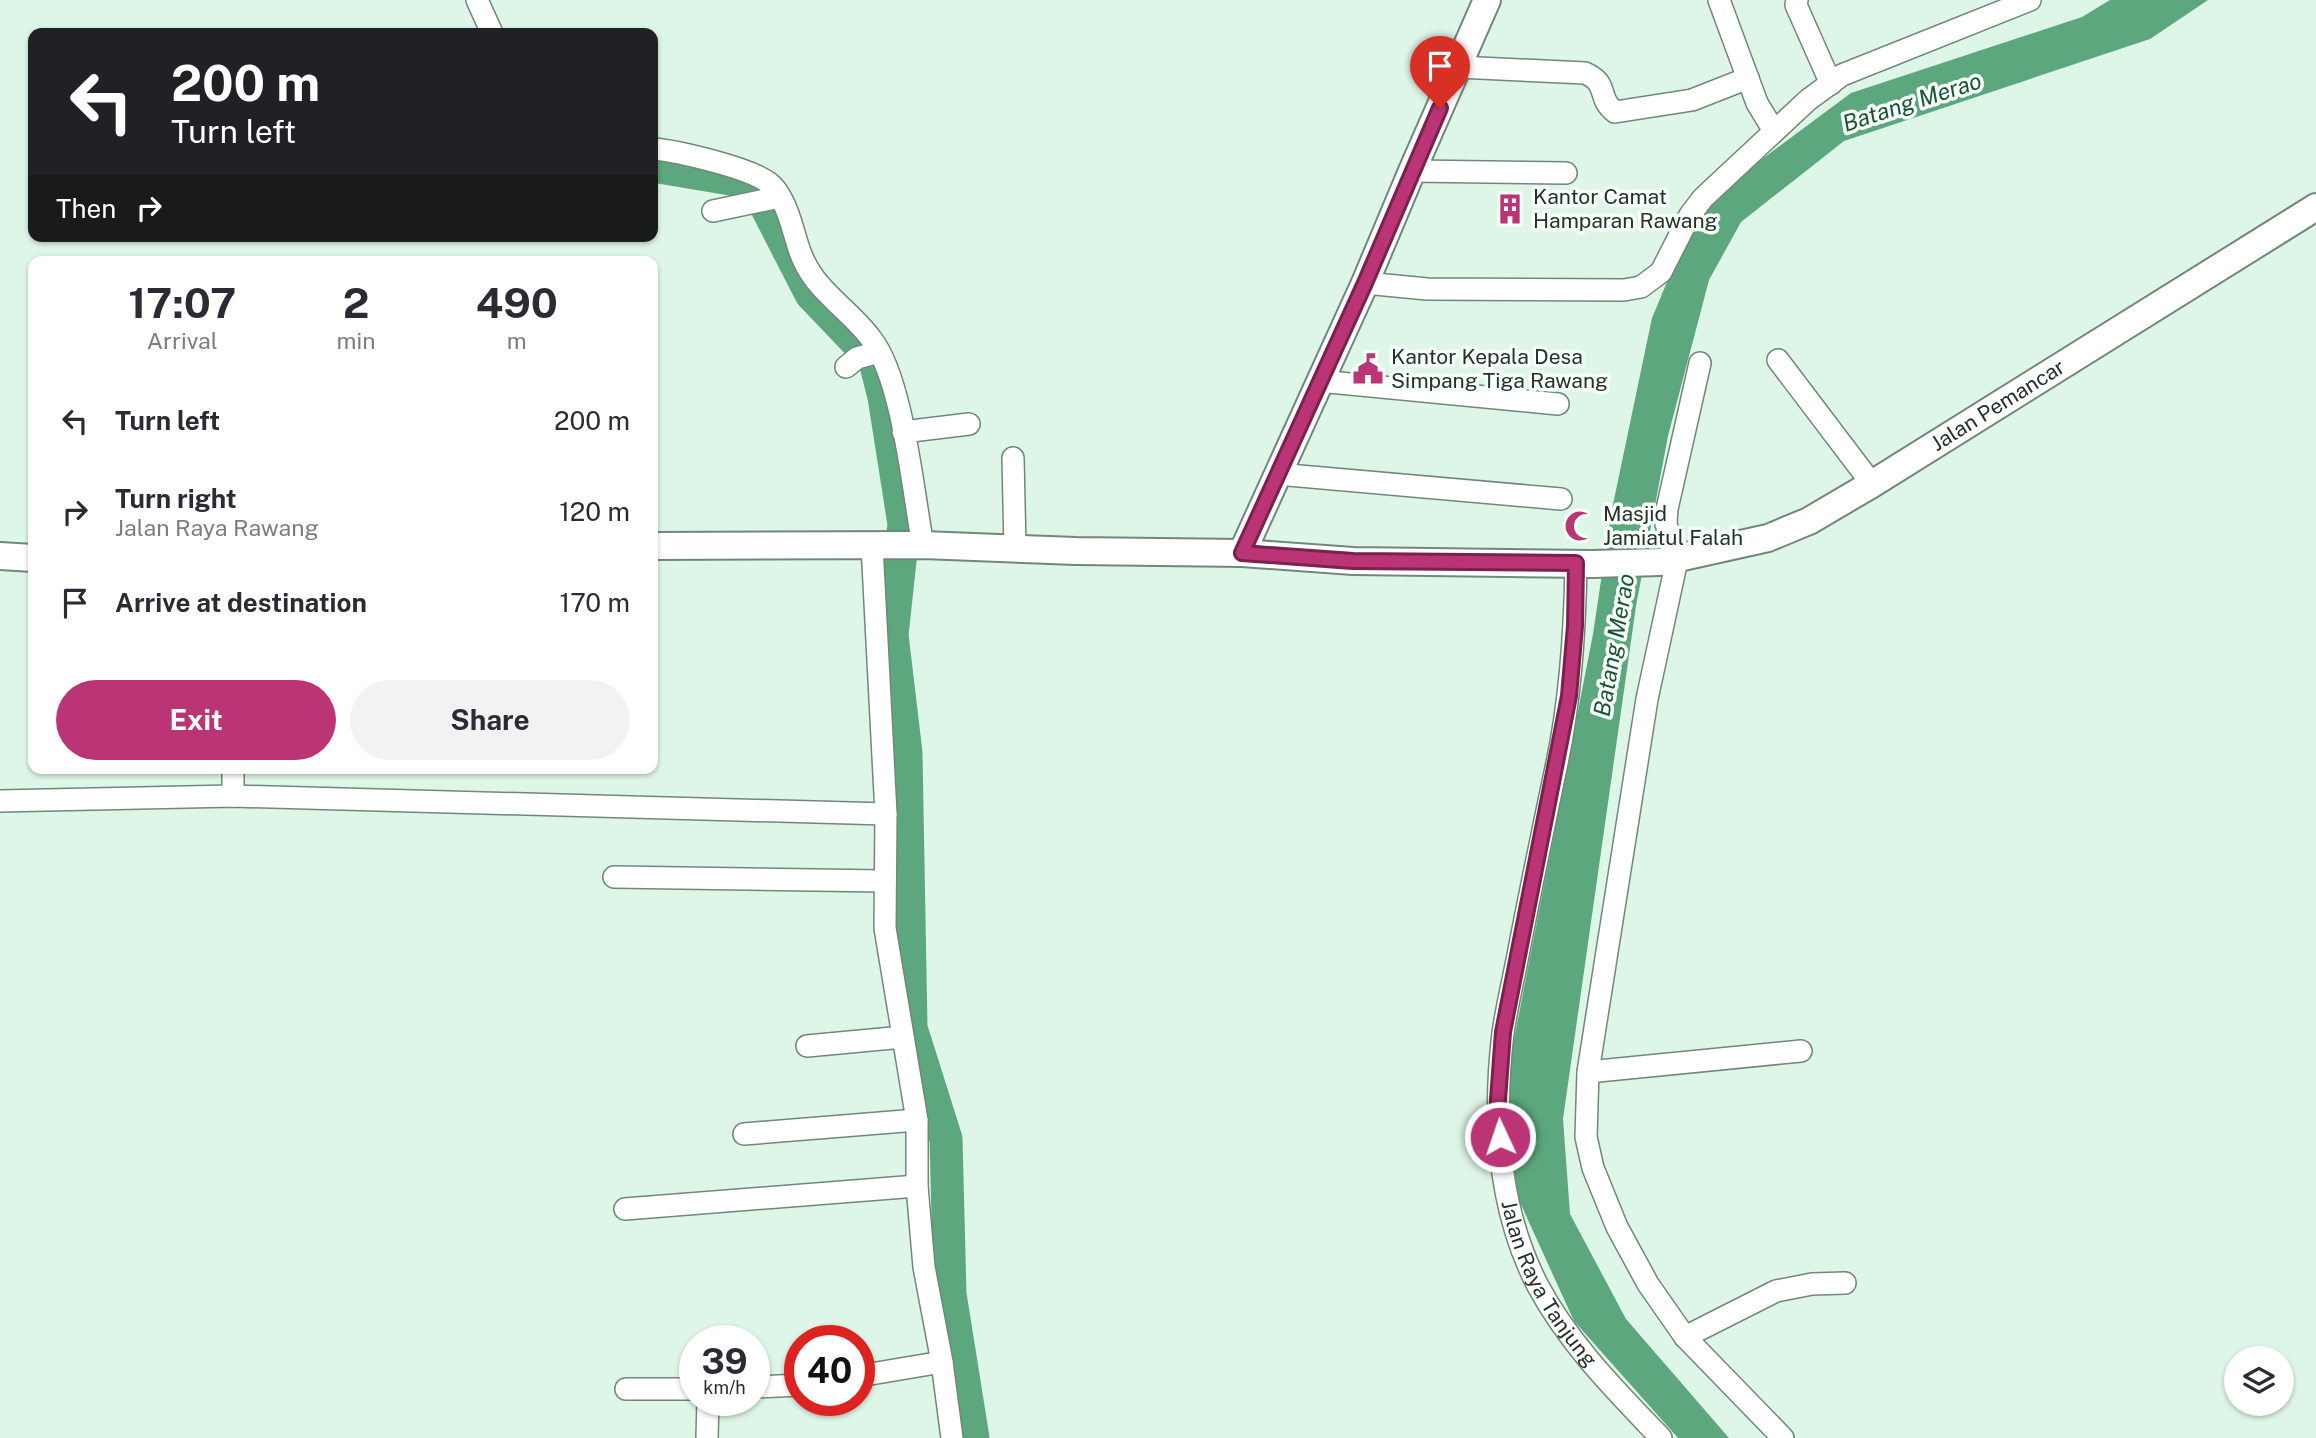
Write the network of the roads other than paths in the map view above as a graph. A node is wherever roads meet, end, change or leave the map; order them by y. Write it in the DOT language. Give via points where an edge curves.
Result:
graph roads {
  1 [pos="477,0"];
  2 [pos="1487,0"];
  3 [pos="1719,0"];
  4 [pos="1797,0"];
  5 [pos="2030,0"];
  6 [pos="490,28"];
  7 [pos="1458,67"];
  8 [pos="1748,78"];
  9 [pos="1830,84"];
  10 [pos="1774,131"];
  11 [pos="658,149"];
  12 [pos="1412,171"];
  13 [pos="1566,173"];
  14 [pos="776,198"];
  15 [pos="2316,207"];
  16 [pos="713,211"];
  17 [pos="1365,283"];
  18 [pos="1778,360"];
  19 [pos="1700,363"];
  20 [pos="1320,382"];
  21 [pos="1558,404"];
  22 [pos="969,424"];
  23 [pos="903,432"];
  24 [pos="1013,458"];
  25 [pos="1278,474"];
  26 [pos="1872,484"];
  27 [pos="1561,499"];
  28 [pos="877,545"];
  29 [pos="917,545"];
  30 [pos="658,546"];
  31 [pos="1015,549"];
  32 [pos="1242,553"];
  33 [pos="0,556"];
  34 [pos="28,558"];
  35 [pos="1669,561"];
  36 [pos="1584,563"];
  37 [pos="233,774"];
  38 [pos="233,796"];
  39 [pos="0,801"];
  40 [pos="886,814"];
  41 [pos="614,877"];
  42 [pos="886,881"];
  43 [pos="903,1037"];
  44 [pos="807,1046"];
  45 [pos="1801,1051"];
  46 [pos="1588,1072"];
  47 [pos="917,1120"];
  48 [pos="744,1134"];
  49 [pos="917,1186"];
  50 [pos="625,1209"];
  51 [pos="1845,1283"];
  52 [pos="1685,1337"];
  53 [pos="942,1362"];
  54 [pos="875,1373"];
  55 [pos="625,1389"];
  56 [pos="679,1389"];
  57 [pos="708,1416"];
  58 [pos="707,1438"];
  59 [pos="952,1438"];
  60 [pos="1661,1438"];
  61 [pos="1783,1438"];
  1 -- 6 [label="street"];
  2 -- 7 [label="main road"];
  3 -- 8 [label="street"];
  4 -- 9 [label="street"];
  5 -- 9 [label="street" via="1842,75"];
  7 -- 8 [label="street" via="1585,73 1602,84 1603,96 1615,112 1692,100"];
  7 -- 12 [label="main road"];
  8 -- 10 [label="street"];
  9 -- 10 [label="street"];
  10 -- 17 [label="street" via="1703,198 1661,272 1641,287 1427,289"];
  11 -- 14 [label="street" via="677,150 756,175 769,183"];
  12 -- 13 [label="street"];
  12 -- 17 [label="main road"];
  14 -- 16 [label="street"];
  14 -- 23 [label="street" via="814,278 873,340 864,358 888,369"];
  15 -- 26 [label="main road, Jalan Pemancar"];
  17 -- 20 [label="main road"];
  18 -- 26 [label="street"];
  19 -- 35 [label="street" via="1667,509"];
  20 -- 21 [label="street"];
  20 -- 25 [label="main road"];
  22 -- 23 [label="street"];
  23 -- 29 [label="street"];
  24 -- 31 [label="street"];
  25 -- 27 [label="street"];
  25 -- 32 [label="main road"];
  26 -- 35 [label="main road, Jalan Pemancar" via="1810,521 1768,537"];
  28 -- 29 [label="main road, Jalan Pemancar"];
  28 -- 30 [label="main road, Jalan Pemancar"];
  28 -- 40 [label="street"];
  29 -- 31 [label="main road, Jalan Pemancar"];
  31 -- 32 [label="main road, Jalan Pemancar"];
  32 -- 36 [label="main road, Jalan Pemancar" via="1353,561"];
  33 -- 34 [label="main road"];
  35 -- 36 [label="main road, Jalan Pemancar"];
  35 -- 46 [label="street"];
  36 -- 60 [label="street, Jalan Raya Tanjung" via="1569,696 1503,1032 1497,1113 1505,1186 1521,1248 1539,1287 1596,1369"];
  37 -- 38 [label="street"];
  38 -- 39 [label="street"];
  38 -- 40 [label="street"];
  40 -- 42 [label="street"];
  41 -- 42 [label="street"];
  42 -- 43 [label="street" via="885,928"];
  43 -- 44 [label="street"];
  43 -- 47 [label="street"];
  45 -- 46 [label="street"];
  46 -- 52 [label="street" via="1587,1136 1593,1168 1617,1227 1648,1284"];
  47 -- 48 [label="street"];
  47 -- 49 [label="street"];
  49 -- 50 [label="street"];
  49 -- 53 [label="street"];
  51 -- 52 [label="street" via="1776,1290"];
  52 -- 61 [label="street"];
  53 -- 54 [label="street"];
  53 -- 59 [label="street"];
  55 -- 56 [label="street"];
  57 -- 58 [label="street"];
}
